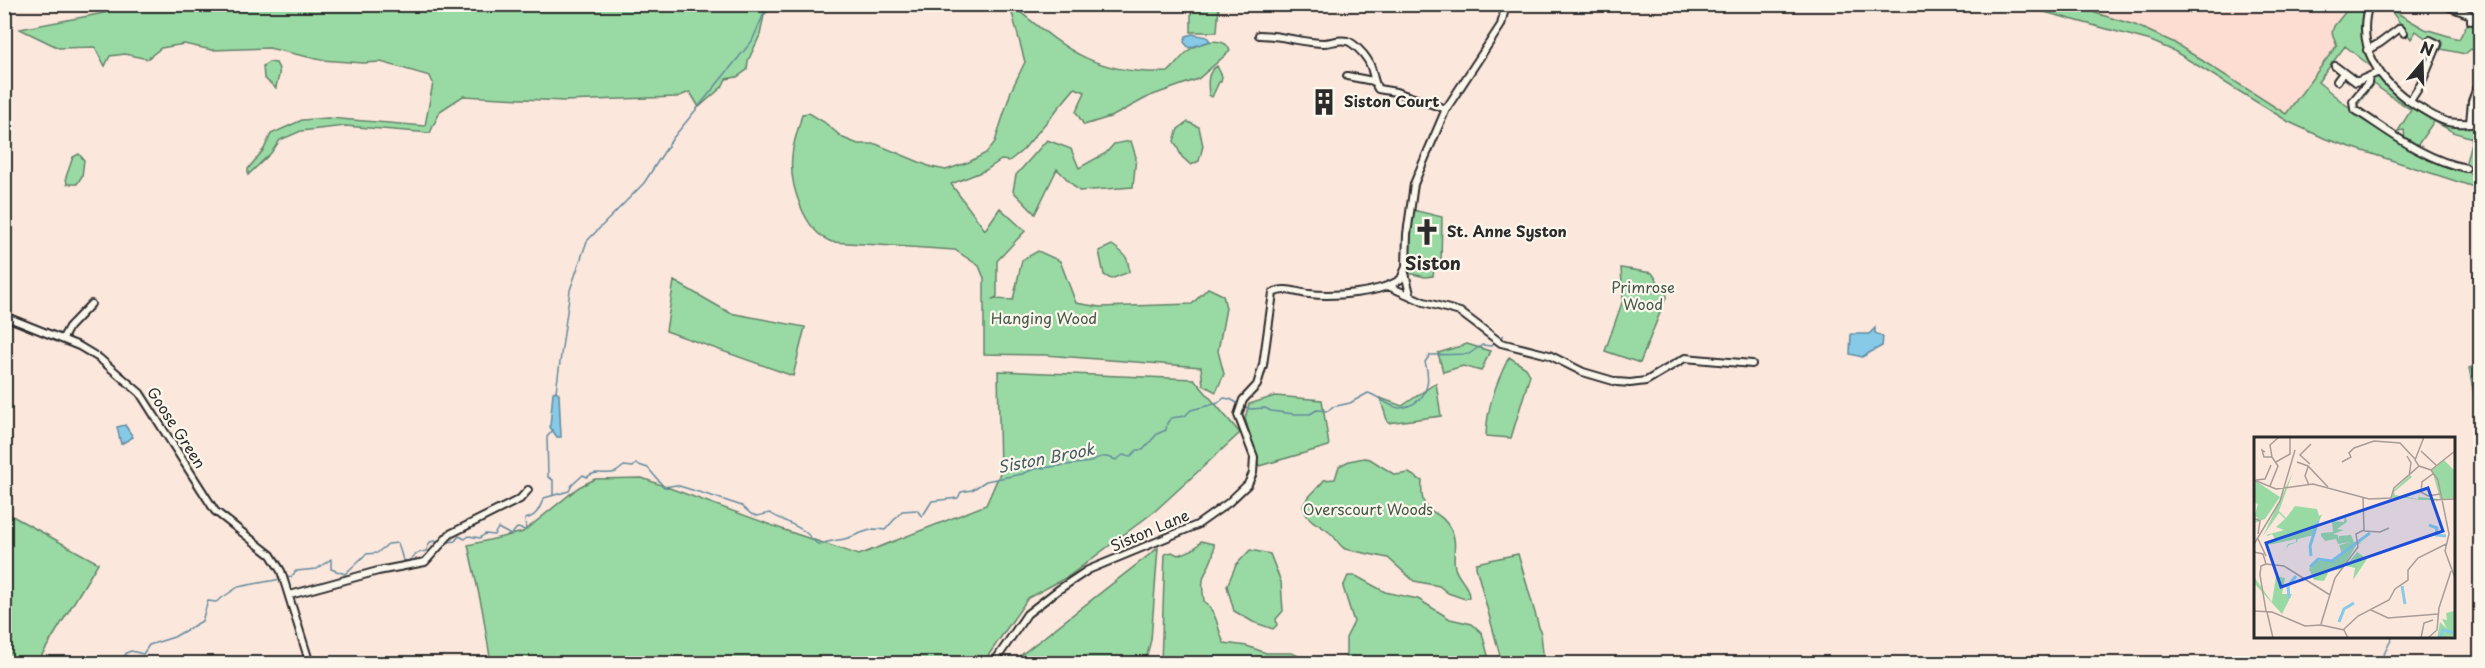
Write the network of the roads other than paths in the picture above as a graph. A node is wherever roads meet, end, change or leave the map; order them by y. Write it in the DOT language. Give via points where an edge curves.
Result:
graph roads {
  1 [pos="1506,4"];
  2 [pos="2369,4"];
  3 [pos="2442,4"];
  4 [pos="2471,21"];
  5 [pos="2404,33"];
  6 [pos="1259,35"];
  7 [pos="2430,40"];
  8 [pos="2367,50"];
  9 [pos="2335,66"];
  10 [pos="2379,72"];
  11 [pos="2343,73"];
  12 [pos="1347,76"];
  13 [pos="2369,77"];
  14 [pos="2481,80"];
  15 [pos="1373,81"];
  16 [pos="2337,81"];
  17 [pos="2410,101"];
  18 [pos="1446,109"];
  19 [pos="2470,123"];
  20 [pos="2481,123"];
  21 [pos="2466,168"];
  22 [pos="1404,273"];
  23 [pos="1388,286"];
  24 [pos="1410,294"];
  25 [pos="91,303"];
  26 [pos="4,316"];
  27 [pos="63,338"];
  28 [pos="1752,364"];
  29 [pos="528,489"];
  30 [pos="290,595"];
  31 [pos="310,663"];
  32 [pos="993,663"];
  1 -- 18 [label="street" via="1498,31"];
  2 -- 8 [label="street" via="2364,29"];
  3 -- 4 [label="street" via="2471,15"];
  5 -- 8 [label="street" via="2400,28"];
  6 -- 15 [label="street" via="1325,43 1348,41 1368,60"];
  7 -- 17 [label="street" via="2438,44"];
  8 -- 10 [label="street"];
  9 -- 11 [label="street"];
  10 -- 13 [label="street"];
  10 -- 17 [label="street"];
  11 -- 13 [label="street" via="2358,82"];
  11 -- 16 [label="street"];
  12 -- 15 [label="street"];
  13 -- 21 [label="street" via="2353,101 2354,109 2424,154"];
  14 -- 19 [label="street" via="2475,91"];
  15 -- 18 [label="street" via="1378,89"];
  17 -- 19 [label="street" via="2440,119"];
  18 -- 22 [label="street" via="1414,184"];
  19 -- 20 [label="street"];
  22 -- 23 [label="street"];
  22 -- 24 [label="street"];
  23 -- 24 [label="street"];
  23 -- 32 [label="street, Siston Lane" via="1330,295 1288,290 1273,293 1263,364 1257,385 1241,406 1239,420 1254,466 1251,478 1240,492 1197,525 1088,570 1058,590 1027,614"];
  24 -- 28 [label="street" via="1460,312 1501,343 1549,355 1583,372 1617,382 1646,381 1685,358"];
  25 -- 27 [label="street"];
  26 -- 27 [label="street, Goose Green"];
  27 -- 30 [label="street, Goose Green" via="99,358 140,393 215,511 271,555"];
  29 -- 30 [label="street" via="520,499 450,534 425,562"];
  30 -- 31 [label="street, Goose Green"];
}
